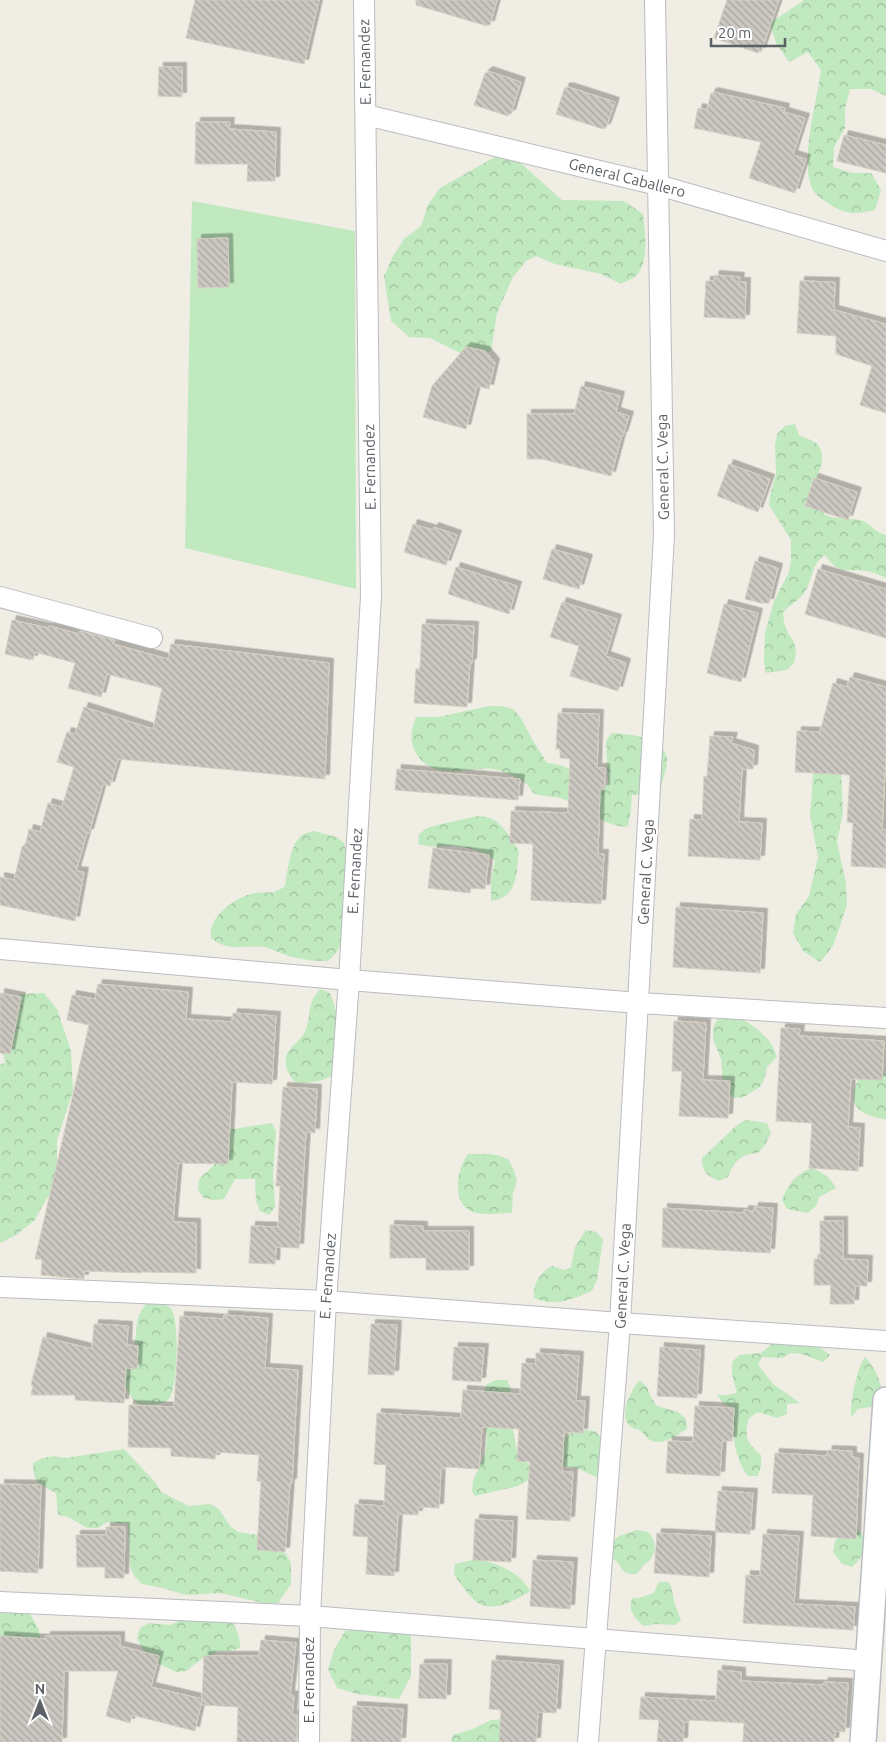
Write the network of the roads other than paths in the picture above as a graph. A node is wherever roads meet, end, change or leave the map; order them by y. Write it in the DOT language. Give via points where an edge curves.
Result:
graph roads {
  1 [pos="364,0"];
  2 [pos="655,0"];
  3 [pos="366,115"];
  4 [pos="658,185"];
  5 [pos="886,251"];
  6 [pos="0,597"];
  7 [pos="152,638"];
  8 [pos="0,949"];
  9 [pos="349,980"];
  10 [pos="638,1003"];
  11 [pos="886,1018"];
  12 [pos="0,1287"];
  13 [pos="326,1301"];
  14 [pos="620,1323"];
  15 [pos="886,1341"];
  16 [pos="886,1400"];
  17 [pos="0,1602"];
  18 [pos="310,1616"];
  19 [pos="596,1640"];
  20 [pos="869,1661"];
  21 [pos="309,1742"];
  22 [pos="588,1742"];
  23 [pos="863,1742"];
  1 -- 3 [label="street, E. Fernandez"];
  2 -- 4 [label="street, General C. Vega"];
  3 -- 4 [label="street, General Caballero"];
  3 -- 9 [label="street, E. Fernandez" via="371,596"];
  4 -- 5 [label="street, General Caballero"];
  4 -- 10 [label="street, General C. Vega" via="664,535"];
  6 -- 7 [label="street"];
  8 -- 9 [label="street"];
  9 -- 10 [label="street"];
  9 -- 13 [label="street, E. Fernandez"];
  10 -- 11 [label="street"];
  10 -- 14 [label="street, General C. Vega"];
  12 -- 13 [label="street"];
  13 -- 14 [label="street"];
  13 -- 18 [label="street, E. Fernandez"];
  14 -- 15 [label="street"];
  14 -- 19 [label="street, General C. Vega"];
  16 -- 20 [label="street"];
  17 -- 18 [label="street"];
  18 -- 19 [label="street"];
  18 -- 21 [label="street, E. Fernandez"];
  19 -- 20 [label="street"];
  19 -- 22 [label="street, General C. Vega"];
  20 -- 23 [label="street"];
}
